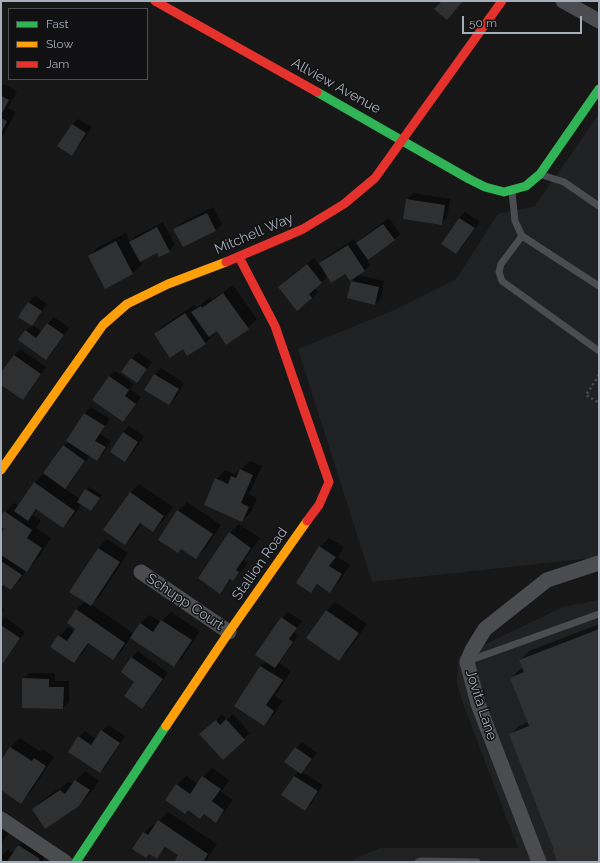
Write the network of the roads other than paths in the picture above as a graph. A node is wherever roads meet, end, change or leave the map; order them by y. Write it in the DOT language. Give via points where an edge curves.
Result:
graph roads {
  1 [pos="155,1"];
  2 [pos="502,1"];
  3 [pos="563,1"];
  4 [pos="599,21"];
  5 [pos="599,89"];
  6 [pos="402,140"];
  7 [pos="540,174"];
  8 [pos="508,191"];
  9 [pos="598,206"];
  10 [pos="522,236"];
  11 [pos="239,257"];
  12 [pos="599,286"];
  13 [pos="598,348"];
  14 [pos="1,470"];
  15 [pos="599,562"];
  16 [pos="141,572"];
  17 [pos="599,614"];
  18 [pos="229,632"];
  19 [pos="467,662"];
  20 [pos="1,819"];
  21 [pos="65,862"];
  22 [pos="76,862"];
  23 [pos="418,862"];
  24 [pos="477,862"];
  25 [pos="539,862"];
  1 -- 6 [label="street, Allview Avenue"];
  2 -- 6 [label="street, Mitchell Way"];
  3 -- 4 [label="street"];
  5 -- 7 [label="street"];
  6 -- 8 [label="street, Allview Avenue" via="486,187"];
  6 -- 11 [label="street, Mitchell Way" via="375,178 344,204 303,229"];
  7 -- 8 [label="street" via="526,186"];
  7 -- 9 [label="lane" via="564,182"];
  8 -- 10 [label="lane" via="515,222"];
  10 -- 12 [label="lane"];
  10 -- 13 [label="lane" via="501,264 499,272 502,281"];
  11 -- 14 [label="street, Mitchell Way" via="168,284 127,304 103,325"];
  11 -- 18 [label="street, Stallion Road" via="275,326 329,482 319,505"];
  15 -- 19 [label="street, Jovita Lane" via="547,580 485,629"];
  16 -- 18 [label="street, Schupp Court"];
  17 -- 19 [label="lane"];
  18 -- 22 [label="street, Stallion Road"];
  19 -- 25 [label="street, Jovita Lane" via="478,704"];
  20 -- 21 [label="street"];
  23 -- 24 [label="lane"];
}
